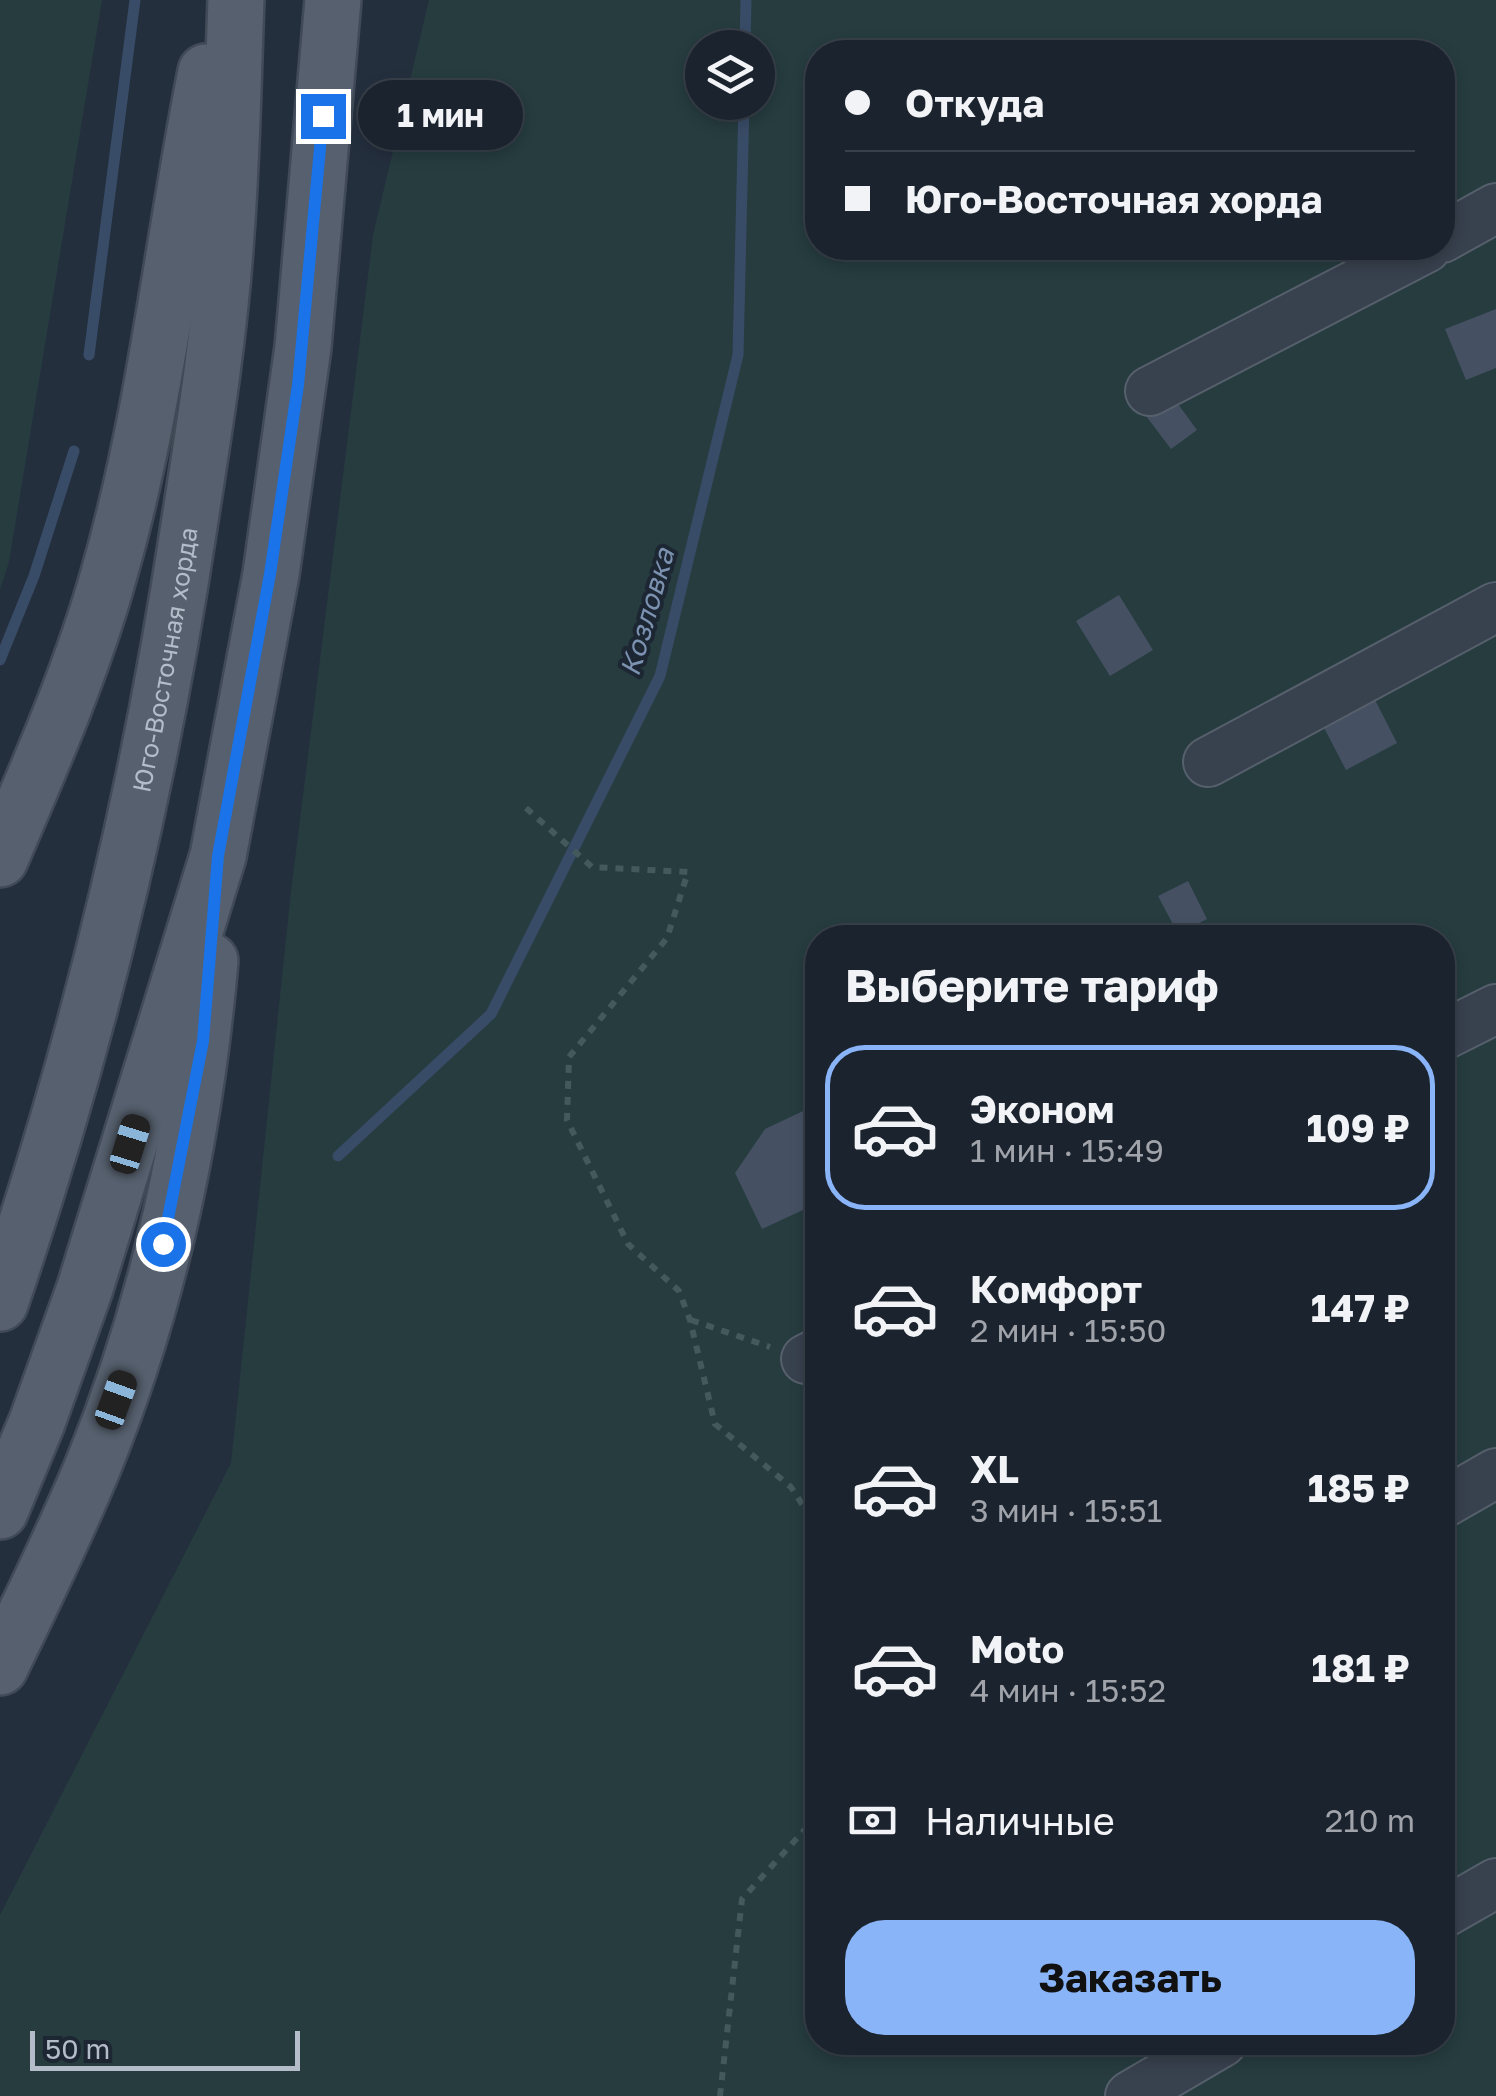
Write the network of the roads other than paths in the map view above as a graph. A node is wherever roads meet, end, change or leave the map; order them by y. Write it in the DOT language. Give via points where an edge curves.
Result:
graph roads {
  1 [pos="220,0"];
  2 [pos="236,0"];
  3 [pos="333,0"];
  4 [pos="1496,208"];
  5 [pos="1455,231"];
  6 [pos="1403,260"];
  7 [pos="1150,391"];
  8 [pos="1496,607"];
  9 [pos="1208,762"];
  10 [pos="218,856"];
  11 [pos="0,858"];
  12 [pos="1496,1009"];
  13 [pos="1455,1030"];
  14 [pos="0,1303"];
  15 [pos="1496,1473"];
  16 [pos="1455,1497"];
  17 [pos="0,1511"];
  18 [pos="0,1668"];
  19 [pos="1496,1883"];
  20 [pos="1455,1907"];
  21 [pos="1200,2055"];
  22 [pos="1130,2096"];
  1 -- 11 [label="main road" via="146,417 110,574"];
  2 -- 14 [label="main road, Юго-Восточная хорда" via="226,236 166,677 91,1006"];
  3 -- 10 [label="main road" via="300,366"];
  4 -- 5 [label="lane"];
  6 -- 7 [label="lane"];
  8 -- 9 [label="lane"];
  10 -- 17 [label="main road" via="85,1288"];
  10 -- 18 [label="main road" via="203,1041 171,1213 139,1336 94,1464"];
  12 -- 13 [label="lane"];
  15 -- 16 [label="lane"];
  19 -- 20 [label="lane"];
  21 -- 22 [label="lane"];
}
